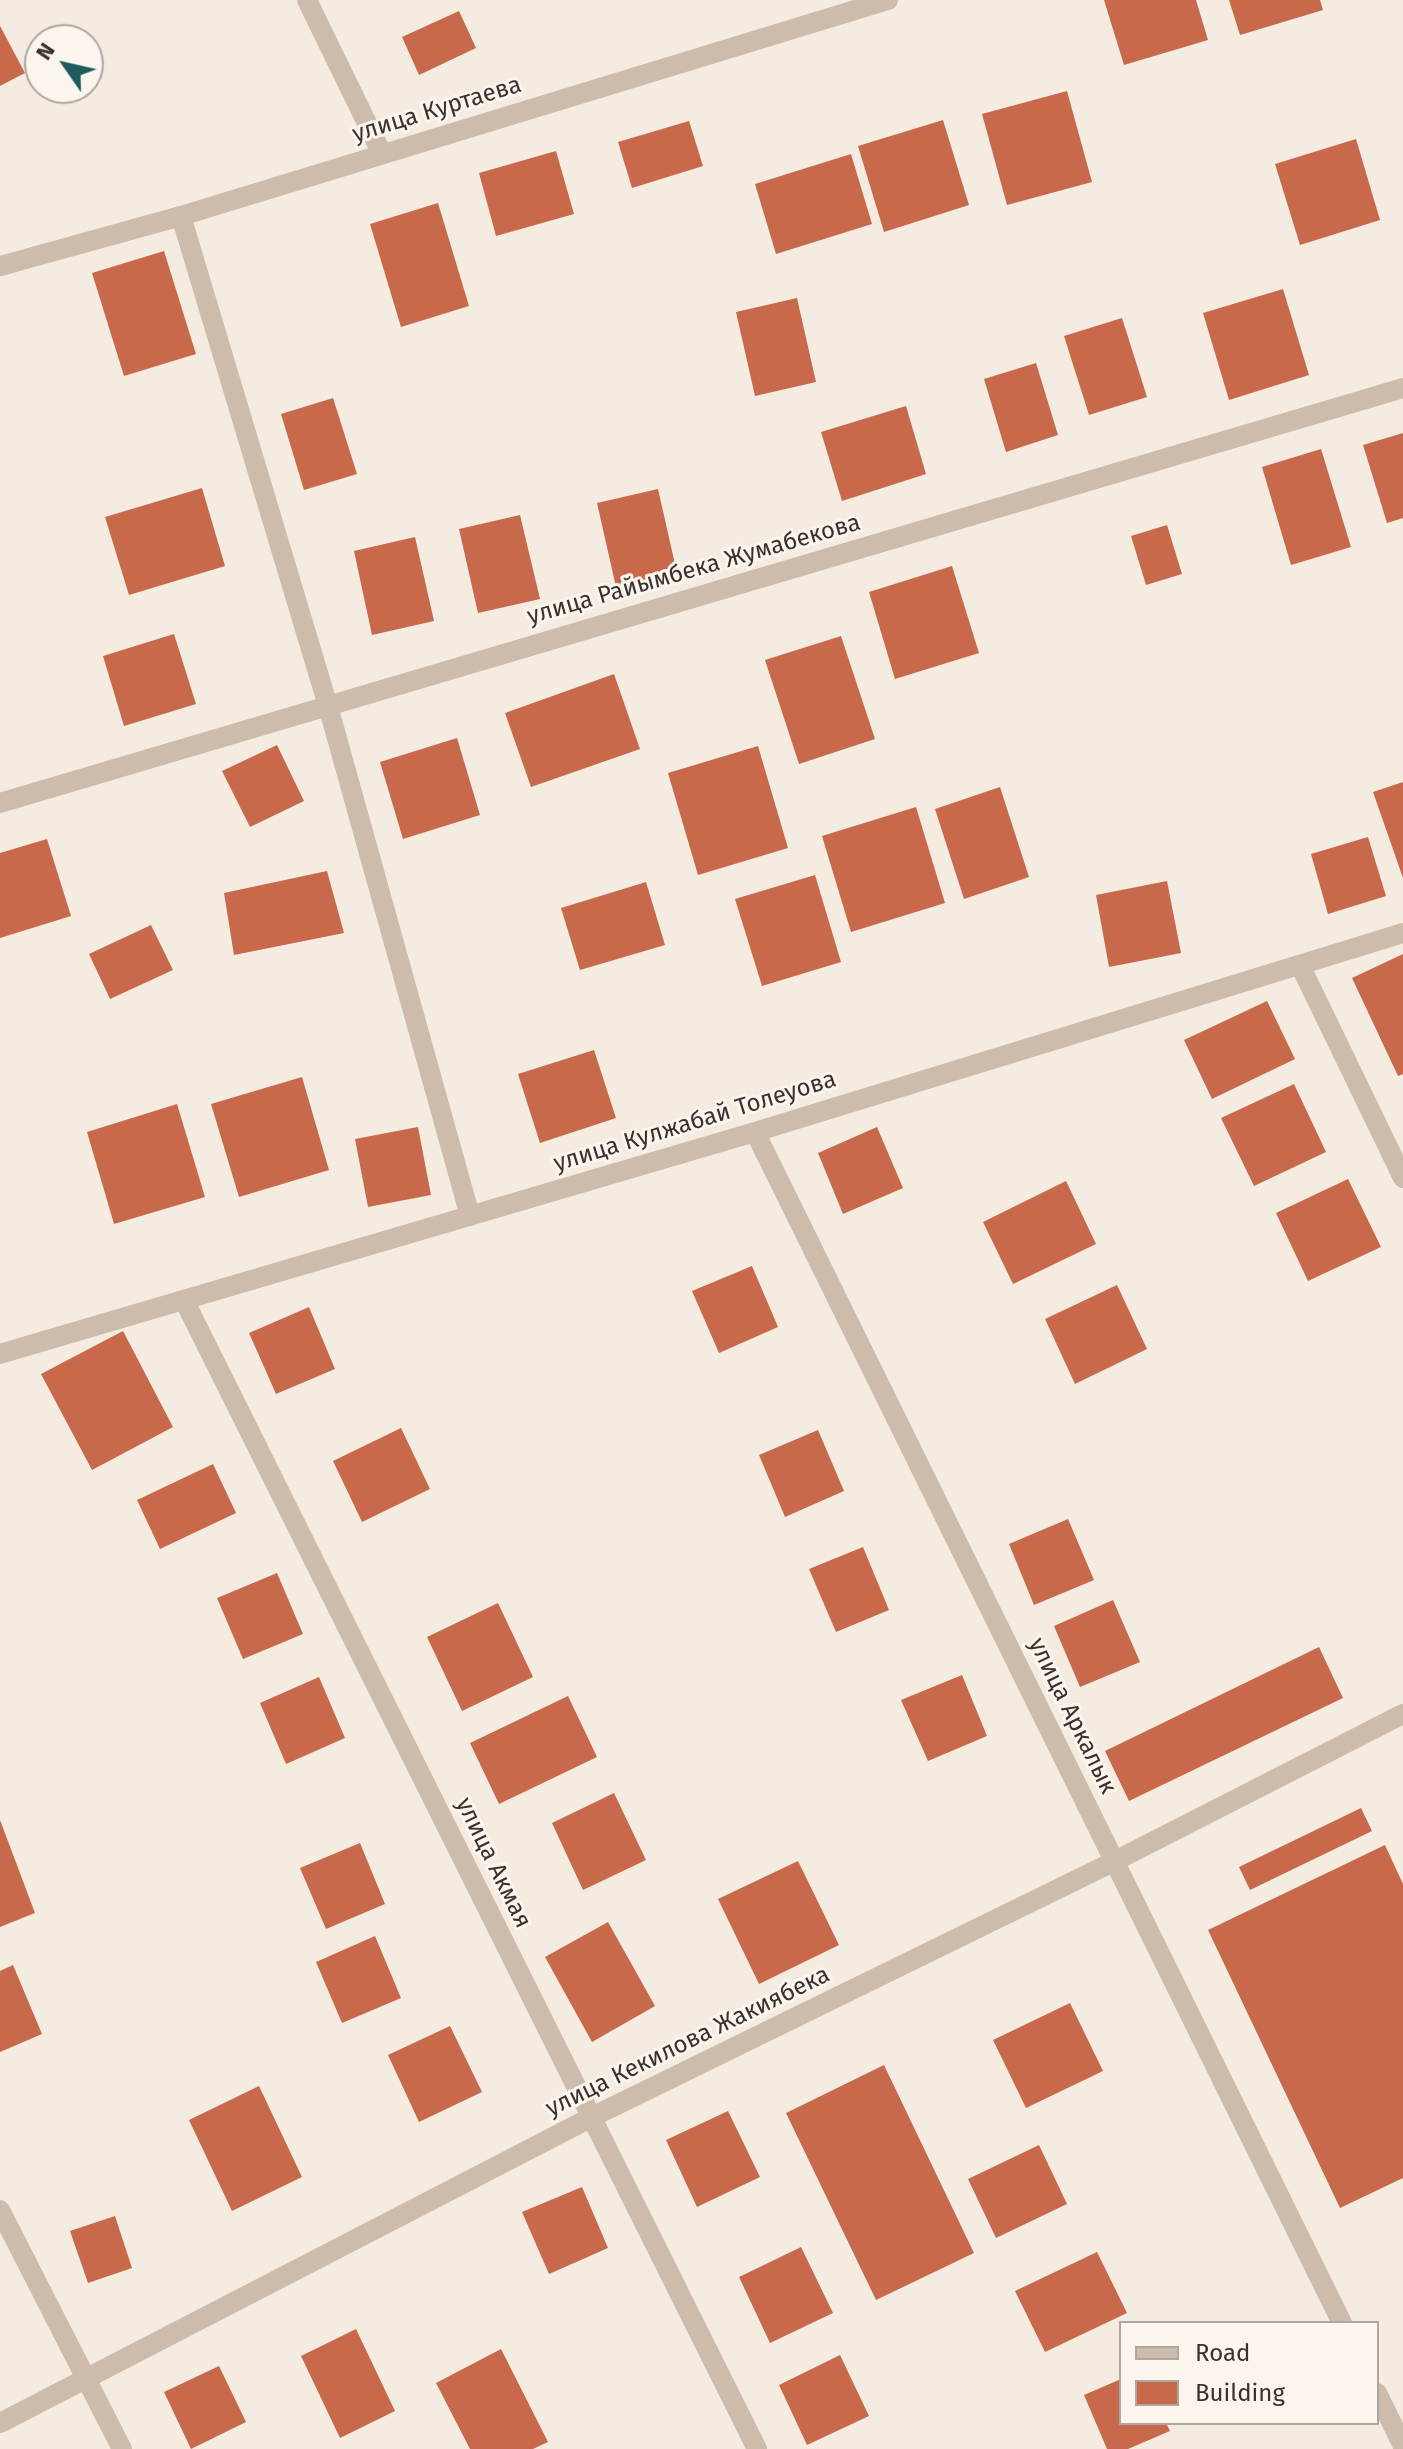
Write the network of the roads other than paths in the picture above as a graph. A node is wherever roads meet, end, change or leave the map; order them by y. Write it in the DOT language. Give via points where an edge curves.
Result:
graph roads {
  1 [pos="307,0"];
  2 [pos="888,0"];
  3 [pos="382,154"];
  4 [pos="181,216"];
  5 [pos="0,266"];
  6 [pos="1403,388"];
  7 [pos="328,706"];
  8 [pos="0,803"];
  9 [pos="1403,933"];
  10 [pos="1300,965"];
  11 [pos="755,1132"];
  12 [pos="1403,1178"];
  13 [pos="470,1216"];
  14 [pos="184,1300"];
  15 [pos="0,1354"];
  16 [pos="1403,1714"];
  17 [pos="1115,1861"];
  18 [pos="590,2118"];
  19 [pos="0,2210"];
  20 [pos="1341,2321"];
  21 [pos="87,2378"];
  22 [pos="1379,2397"];
  23 [pos="0,2423"];
  24 [pos="1403,2446"];
  25 [pos="122,2449"];
  26 [pos="757,2449"];
  1 -- 3 [label="street"];
  2 -- 3 [label="street, улица Куртаева"];
  3 -- 4 [label="street, улица Куртаева"];
  4 -- 5 [label="street, улица Куртаева"];
  4 -- 7 [label="street"];
  6 -- 7 [label="street, улица Райымбека Жумабекова"];
  7 -- 8 [label="street, улица Райымбека Жумабекова"];
  7 -- 13 [label="street"];
  9 -- 10 [label="street, улица Кулжабай Толеуова"];
  10 -- 11 [label="street, улица Кулжабай Толеуова"];
  10 -- 12 [label="street"];
  11 -- 13 [label="street, улица Кулжабай Толеуова"];
  11 -- 17 [label="street, улица Аркалык"];
  13 -- 14 [label="street, улица Кулжабай Толеуова"];
  14 -- 15 [label="street, улица Кулжабай Толеуова"];
  14 -- 18 [label="street, улица Акмая"];
  16 -- 17 [label="street, улица Кекилова Жакиябека"];
  17 -- 18 [label="street, улица Кекилова Жакиябека"];
  17 -- 20 [label="street, улица Аркалык"];
  18 -- 21 [label="street, улица Кекилова Жакиябека"];
  18 -- 26 [label="street, улица Акмая"];
  19 -- 21 [label="street"];
  21 -- 23 [label="street, улица Кекилова Жакиябека"];
  21 -- 25 [label="street"];
  22 -- 24 [label="street"];
}
